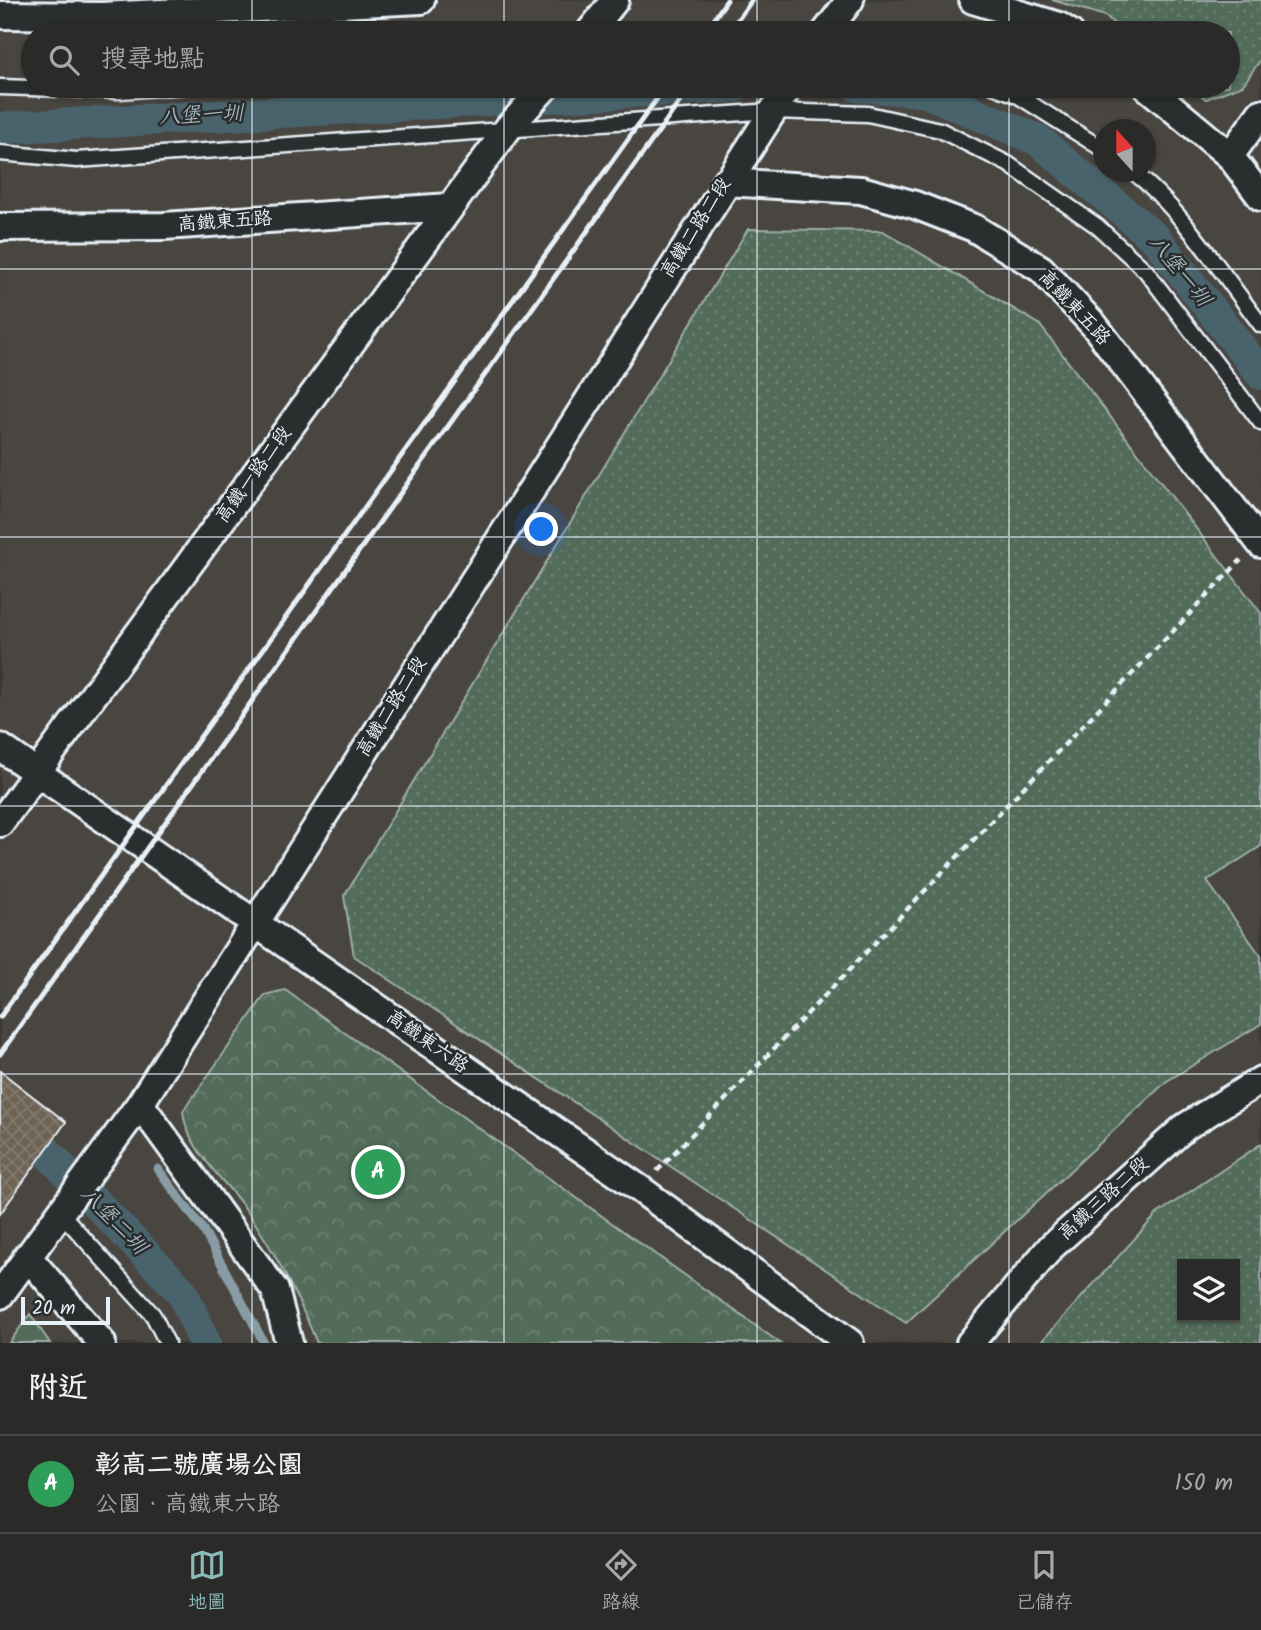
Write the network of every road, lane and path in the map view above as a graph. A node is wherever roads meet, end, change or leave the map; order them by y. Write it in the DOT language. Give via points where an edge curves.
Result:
graph roads {
  1 [pos="421,0"];
  2 [pos="615,0"];
  3 [pos="850,0"];
  4 [pos="973,0"];
  5 [pos="233,5"];
  6 [pos="0,15"];
  7 [pos="598,21"];
  8 [pos="834,21"];
  9 [pos="1042,21"];
  10 [pos="0,87"];
  11 [pos="21,88"];
  12 [pos="534,98"];
  13 [pos="781,98"];
  14 [pos="1023,98"];
  15 [pos="1160,98"];
  16 [pos="772,111"];
  17 [pos="1261,113"];
  18 [pos="509,127"];
  19 [pos="1093,143"];
  20 [pos="0,153"];
  21 [pos="1230,156"];
  22 [pos="1143,182"];
  23 [pos="725,183"];
  24 [pos="1261,197"];
  25 [pos="450,207"];
  26 [pos="0,227"];
  27 [pos="1261,324"];
  28 [pos="1261,423"];
  29 [pos="1260,543"];
  30 [pos="0,747"];
  31 [pos="36,773"];
  32 [pos="0,823"];
  33 [pos="256,923"];
  34 [pos="1261,1080"];
  35 [pos="140,1104"];
  36 [pos="639,1189"];
  37 [pos="60,1212"];
  38 [pos="27,1256"];
  39 [pos="0,1295"];
  40 [pos="102,1343"];
  41 [pos="167,1343"];
  42 [pos="289,1343"];
  43 [pos="850,1343"];
  44 [pos="970,1343"];
  1 -- 5 [label="street"];
  2 -- 7 [label="street"];
  3 -- 8 [label="street"];
  4 -- 9 [label="street"];
  5 -- 6 [label="street" via="101,16"];
  10 -- 11 [label="lane"];
  12 -- 18 [label="street, 高鐵一路二段"];
  13 -- 16 [label="street, 高鐵二路二段"];
  14 -- 19 [label="lane"];
  15 -- 21 [label="street"];
  16 -- 18 [label="lane"];
  16 -- 23 [label="street, 高鐵二路二段"];
  16 -- 28 [label="lane" via="868,114 940,130 1007,164 1097,226 1146,271"];
  17 -- 21 [label="street"];
  18 -- 20 [label="lane" via="77,160"];
  18 -- 25 [label="street, 高鐵一路二段"];
  21 -- 24 [label="street"];
  22 -- 27 [label="lane" via="1192,234"];
  23 -- 29 [label="street, 高鐵東五路" via="872,193 974,228 1041,269 1094,324"];
  23 -- 33 [label="street, 高鐵二路二段"];
  25 -- 26 [label="street, 高鐵東五路" via="164,226"];
  25 -- 31 [label="street, 高鐵一路二段"];
  29 -- 36 [label="path"];
  30 -- 31 [label="street, 高鐵東六路"];
  31 -- 32 [label="street, 高鐵一路二段"];
  31 -- 33 [label="street, 高鐵東六路"];
  33 -- 35 [label="street, 高鐵二路二段"];
  33 -- 36 [label="street, 高鐵東六路"];
  34 -- 44 [label="street, 高鐵三路二段" via="1185,1127 1051,1247"];
  35 -- 37 [label="street, 高鐵二路二段"];
  35 -- 42 [label="street" via="275,1290"];
  36 -- 43 [label="street, 高鐵東六路"];
  37 -- 38 [label="street, 高鐵二路二段"];
  37 -- 41 [label="lane" via="153,1315"];
  38 -- 39 [label="street, 高鐵二路二段"];
  38 -- 40 [label="street"];
}
